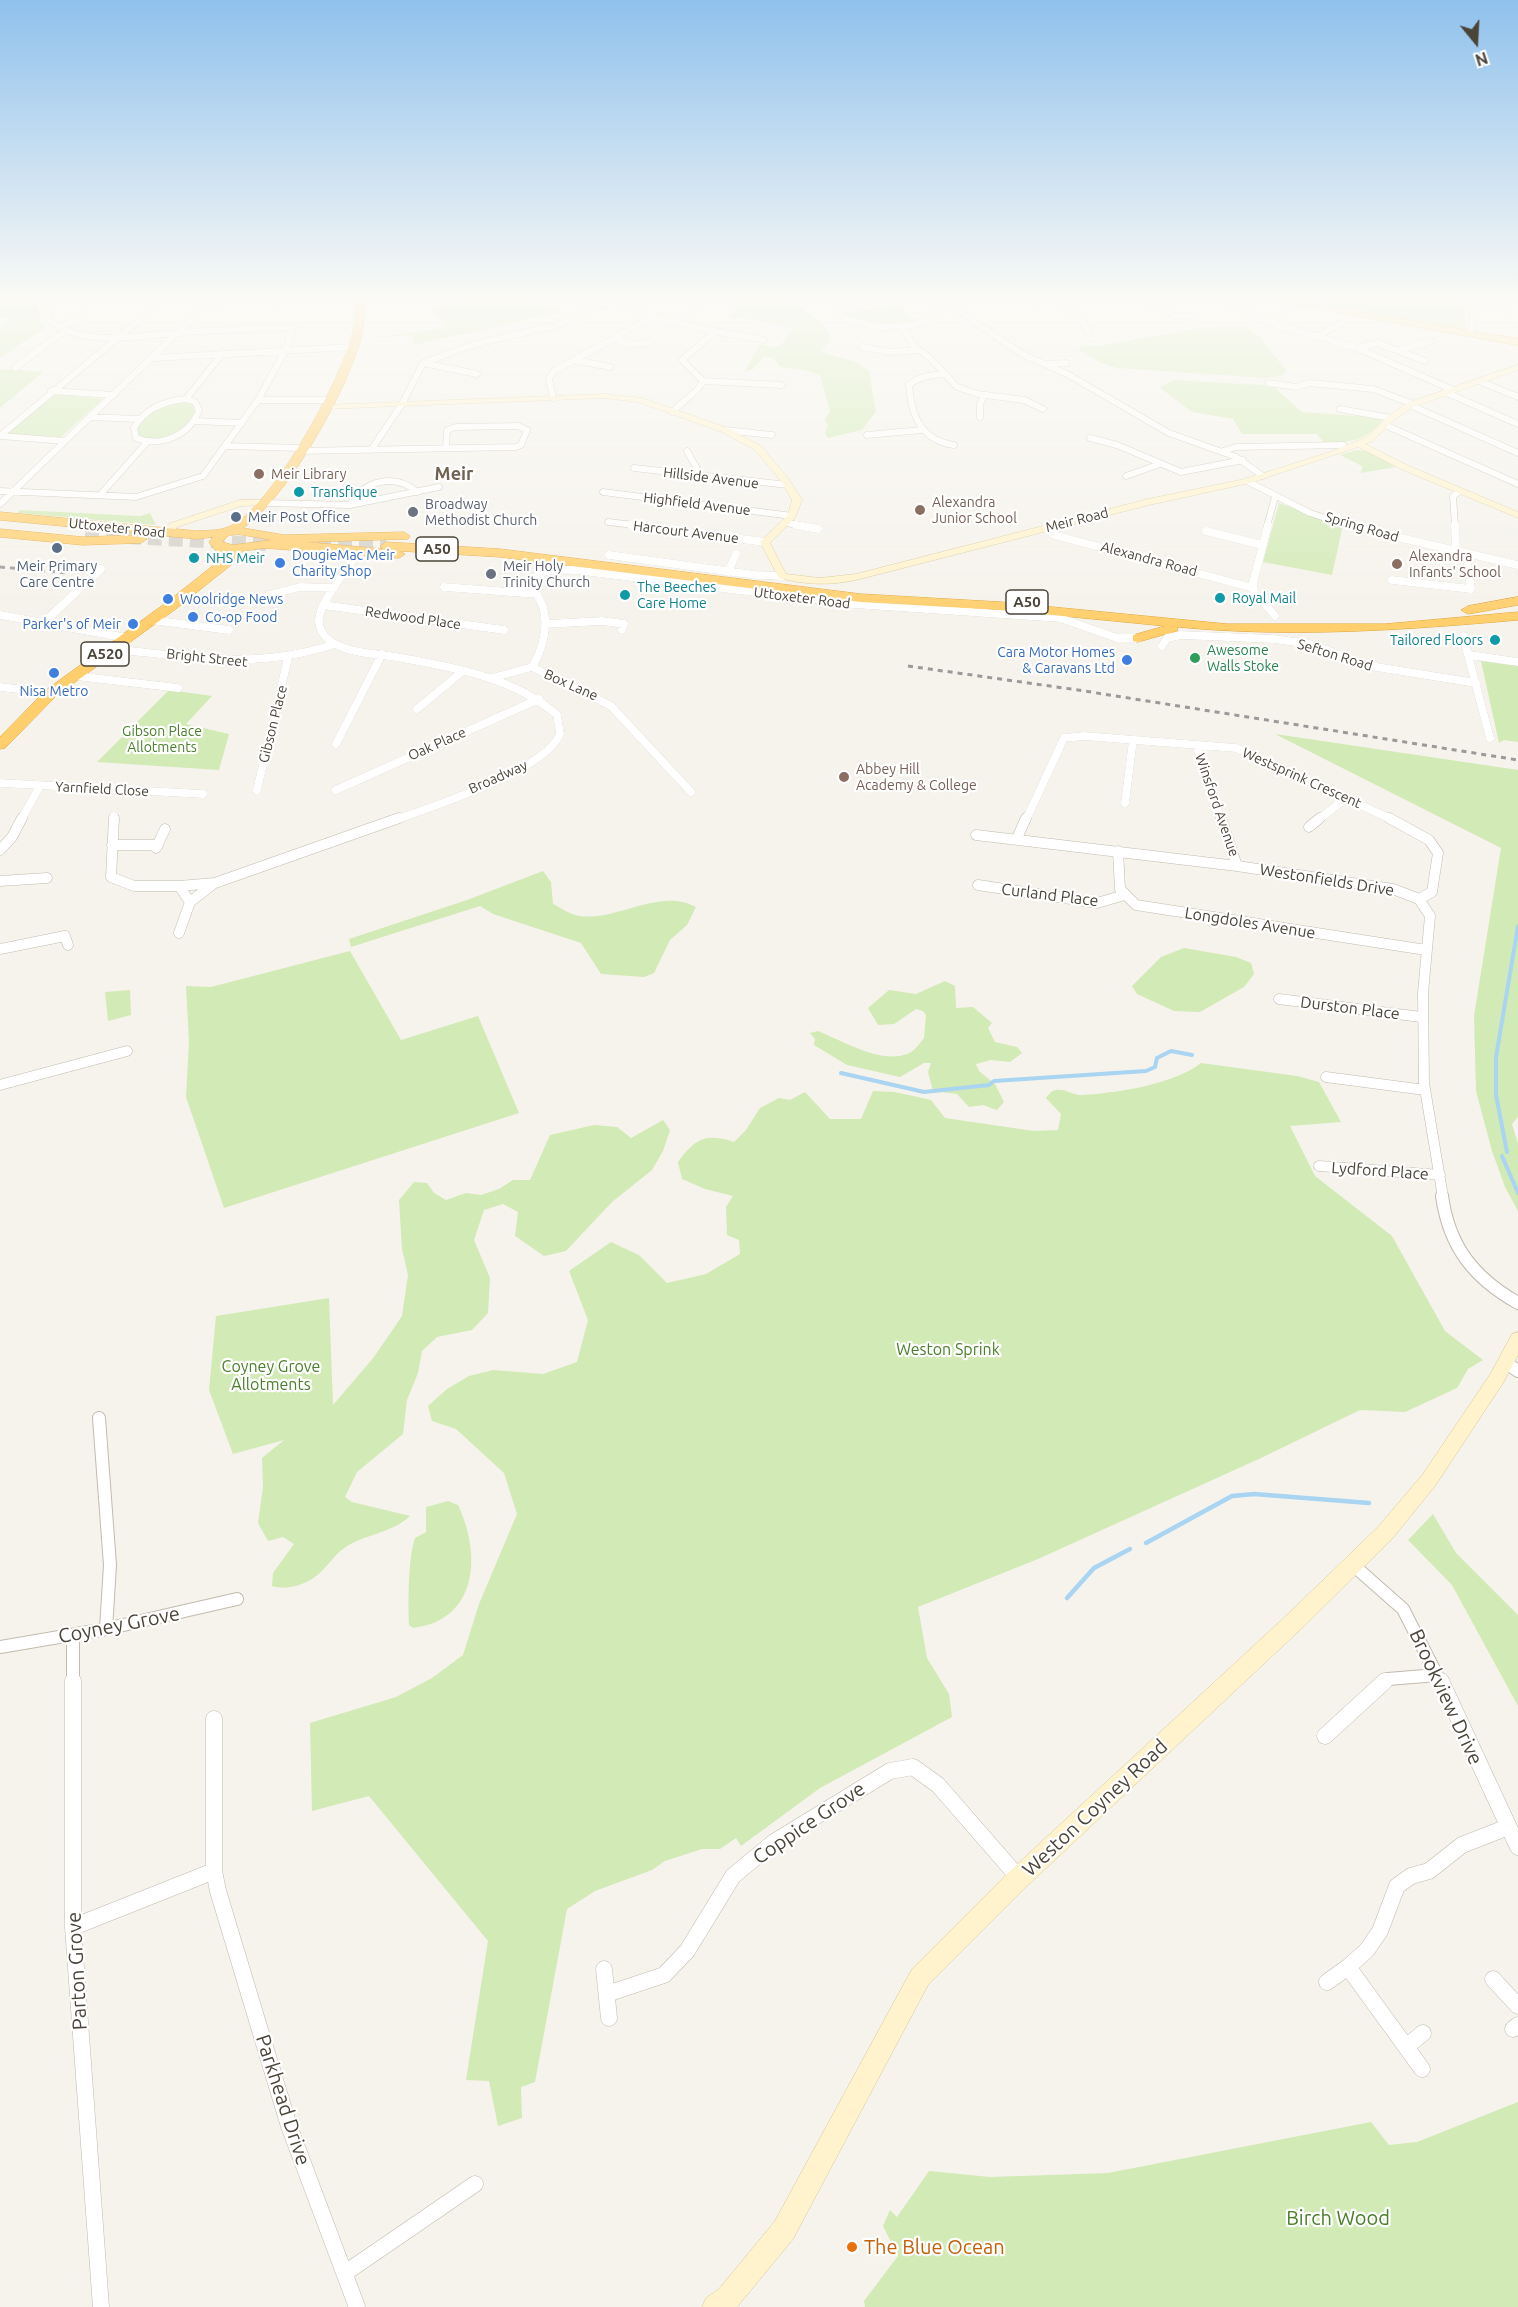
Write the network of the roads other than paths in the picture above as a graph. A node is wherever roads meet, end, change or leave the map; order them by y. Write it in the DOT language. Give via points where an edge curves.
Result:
graph roads {
  1 [pos="34,406"];
  2 [pos="102,406"];
  3 [pos="160,406"];
  4 [pos="199,406"];
  5 [pos="254,406"];
  6 [pos="325,406"];
  7 [pos="401,406"];
  8 [pos="655,406"];
  9 [pos="679,406"];
  10 [pos="912,406"];
  11 [pos="980,406"];
  12 [pos="1036,406"];
  13 [pos="1121,406"];
  14 [pos="1411,406"];
  15 [pos="1413,406"];
  16 [pos="1480,406"];
  17 [pos="1043,409"];
  18 [pos="1340,409"];
  19 [pos="672,412"];
  20 [pos="90,417"];
  21 [pos="980,417"];
  22 [pos="138,419"];
  23 [pos="195,421"];
  24 [pos="1388,422"];
  25 [pos="241,423"];
  26 [pos="1518,424"];
  27 [pos="725,430"];
  28 [pos="922,430"];
  29 [pos="772,435"];
  30 [pos="867,435"];
  31 [pos="0,436"];
  32 [pos="1090,438"];
  33 [pos="65,441"];
  34 [pos="148,441"];
  35 [pos="954,445"];
  36 [pos="1343,445"];
  37 [pos="1360,445"];
  38 [pos="225,446"];
  39 [pos="446,448"];
  40 [pos="301,449"];
  41 [pos="371,450"];
  42 [pos="1222,451"];
  43 [pos="687,452"];
  44 [pos="1518,453"];
  45 [pos="1243,460"];
  46 [pos="1160,464"];
  47 [pos="634,468"];
  48 [pos="1130,473"];
  49 [pos="701,476"];
  50 [pos="1263,476"];
  51 [pos="1247,481"];
  52 [pos="1518,484"];
  53 [pos="788,485"];
  54 [pos="439,487"];
  55 [pos="0,491"];
  56 [pos="1460,491"];
  57 [pos="12,492"];
  58 [pos="417,492"];
  59 [pos="603,492"];
  60 [pos="100,495"];
  61 [pos="1275,497"];
  62 [pos="0,504"];
  63 [pos="263,505"];
  64 [pos="350,505"];
  65 [pos="1518,515"];
  66 [pos="789,520"];
  67 [pos="2,521"];
  68 [pos="608,522"];
  69 [pos="1046,528"];
  70 [pos="818,529"];
  71 [pos="150,531"];
  72 [pos="228,532"];
  73 [pos="1212,532"];
  74 [pos="0,533"];
  75 [pos="87,533"];
  76 [pos="169,533"];
  77 [pos="254,537"];
  78 [pos="328,537"];
  79 [pos="134,539"];
  80 [pos="765,542"];
  81 [pos="218,545"];
  82 [pos="1262,545"];
  83 [pos="239,549"];
  84 [pos="1456,550"];
  85 [pos="359,551"];
  86 [pos="1466,553"];
  87 [pos="736,554"];
  88 [pos="587,557"];
  89 [pos="604,560"];
  90 [pos="1518,565"];
  91 [pos="217,568"];
  92 [pos="101,569"];
  93 [pos="728,572"];
  94 [pos="782,576"];
  95 [pos="1392,580"];
  96 [pos="334,588"];
  97 [pos="448,588"];
  98 [pos="1253,588"];
  99 [pos="537,594"];
  100 [pos="269,595"];
  101 [pos="1518,601"];
  102 [pos="323,605"];
  103 [pos="1518,610"];
  104 [pos="0,615"];
  105 [pos="1275,616"];
  106 [pos="1518,616"];
  107 [pos="1110,617"];
  108 [pos="151,620"];
  109 [pos="44,622"];
  110 [pos="1385,622"];
  111 [pos="546,624"];
  112 [pos="1518,625"];
  113 [pos="1200,626"];
  114 [pos="633,627"];
  115 [pos="230,630"];
  116 [pos="504,630"];
  117 [pos="1333,630"];
  118 [pos="1463,636"];
  119 [pos="127,638"];
  120 [pos="1138,638"];
  121 [pos="335,644"];
  122 [pos="1162,645"];
  123 [pos="112,649"];
  124 [pos="382,654"];
  125 [pos="1470,655"];
  126 [pos="288,658"];
  127 [pos="1518,662"];
  128 [pos="532,667"];
  129 [pos="464,671"];
  130 [pos="76,676"];
  131 [pos="492,678"];
  132 [pos="1476,683"];
  133 [pos="0,687"];
  134 [pos="178,688"];
  135 [pos="51,693"];
  136 [pos="539,699"];
  137 [pos="417,709"];
  138 [pos="1490,738"];
  139 [pos="1133,740"];
  140 [pos="336,744"];
  141 [pos="0,745"];
  142 [pos="1196,745"];
  143 [pos="0,783"];
  144 [pos="40,786"];
  145 [pos="336,789"];
  146 [pos="257,790"];
  147 [pos="691,792"];
  148 [pos="204,794"];
  149 [pos="1345,796"];
  150 [pos="1125,803"];
  151 [pos="114,816"];
  152 [pos="1309,827"];
  153 [pos="165,829"];
  154 [pos="976,835"];
  155 [pos="1017,838"];
  156 [pos="112,845"];
  157 [pos="0,850"];
  158 [pos="1118,851"];
  159 [pos="1238,866"];
  160 [pos="47,878"];
  161 [pos="0,881"];
  162 [pos="214,884"];
  163 [pos="179,886"];
  164 [pos="981,888"];
  165 [pos="1121,896"];
  166 [pos="1419,900"];
  167 [pos="190,902"];
  168 [pos="179,933"];
  169 [pos="68,945"];
  170 [pos="0,949"];
  171 [pos="1426,950"];
  172 [pos="1279,999"];
  173 [pos="1421,1017"];
  174 [pos="127,1051"];
  175 [pos="1326,1077"];
  176 [pos="0,1085"];
  177 [pos="1425,1090"];
  178 [pos="1319,1166"];
  179 [pos="1440,1175"];
  180 [pos="1518,1303"];
  181 [pos="1518,1339"];
  182 [pos="1512,1367"];
  183 [pos="99,1418"];
  184 [pos="1352,1564"];
  185 [pos="237,1599"];
  186 [pos="106,1629"];
  187 [pos="73,1635"];
  188 [pos="0,1647"];
  189 [pos="1437,1675"];
  190 [pos="214,1719"];
  191 [pos="1325,1736"];
  192 [pos="1508,1827"];
  193 [pos="1518,1847"];
  194 [pos="214,1871"];
  195 [pos="1019,1878"];
  196 [pos="73,1927"];
  197 [pos="1348,1967"];
  198 [pos="604,1969"];
  199 [pos="1493,1978"];
  200 [pos="1327,1982"];
  201 [pos="607,1994"];
  202 [pos="1518,2006"];
  203 [pos="609,2018"];
  204 [pos="1423,2034"];
  205 [pos="1406,2047"];
  206 [pos="1422,2069"];
  207 [pos="475,2184"];
  208 [pos="345,2273"];
  209 [pos="101,2307"];
  210 [pos="357,2307"];
  211 [pos="715,2307"];
  1 -- 31 [label="street"];
  2 -- 20 [label="street"];
  3 -- 22 [label="street"];
  4 -- 23 [label="street"];
  5 -- 25 [label="street"];
  6 -- 40 [label="highway"];
  7 -- 41 [label="street"];
  8 -- 19 [label="street"];
  9 -- 19 [label="street"];
  10 -- 28 [label="street" via="915,421"];
  11 -- 21 [label="street"];
  12 -- 17 [label="street"];
  13 -- 42 [label="street" via="1169,433"];
  14 -- 24 [label="street, Meir Road"];
  15 -- 44 [label="street"];
  16 -- 26 [label="street"];
  18 -- 24 [label="street"];
  19 -- 27 [label="street"];
  20 -- 22 [label="street"];
  20 -- 33 [label="street"];
  22 -- 34 [label="street" via="134,435"];
  23 -- 25 [label="street"];
  23 -- 34 [label="street" via="171,438"];
  24 -- 37 [label="street, Meir Road"];
  24 -- 52 [label="street"];
  25 -- 38 [label="street"];
  27 -- 29 [label="street"];
  27 -- 53 [label="street" via="758,448"];
  28 -- 30 [label="street"];
  28 -- 35 [label="street" via="938,443"];
  31 -- 33 [label="street"];
  32 -- 46 [label="street" via="1099,438"];
  33 -- 57 [label="street"];
  34 -- 60 [label="street"];
  36 -- 42 [label="street" via="1236,447"];
  37 -- 50 [label="street, Meir Road"];
  37 -- 56 [label="street"];
  38 -- 40 [label="street"];
  38 -- 60 [label="street" via="199,478 143,496"];
  39 -- 39 [label="street" via="516,447 521,445 527,430 519,426 456,427 447,430"];
  39 -- 41 [label="street"];
  40 -- 41 [label="street"];
  40 -- 63 [label="highway"];
  42 -- 45 [label="street"];
  43 -- 49 [label="street"];
  45 -- 46 [label="street" via="1185,472"];
  45 -- 50 [label="street"];
  46 -- 48 [label="street"];
  47 -- 49 [label="street, Hillside Avenue"];
  49 -- 53 [label="street, Hillside Avenue"];
  50 -- 51 [label="street, Meir Road"];
  51 -- 61 [label="street, Spring Road"];
  51 -- 69 [label="street, Meir Road"];
  53 -- 66 [label="street" via="796,500"];
  54 -- 58 [label="street"];
  55 -- 57 [label="street"];
  56 -- 65 [label="street"];
  56 -- 84 [label="street" via="1453,496"];
  57 -- 60 [label="street"];
  57 -- 62 [label="street"];
  58 -- 64 [label="street"];
  58 -- 64 [label="street" via="408,484 378,483 357,492"];
  59 -- 66 [label="street, Highfield Avenue"];
  61 -- 82 [label="street"];
  61 -- 84 [label="street, Spring Road" via="1367,530"];
  63 -- 64 [label="street"];
  63 -- 72 [label="highway"];
  63 -- 76 [label="street" via="240,503 174,525"];
  63 -- 77 [label="highway"];
  66 -- 70 [label="street, Highfield Avenue"];
  66 -- 80 [label="street"];
  67 -- 71 [label="highway, Uttoxeter Road"];
  67 -- 75 [label="highway"];
  68 -- 80 [label="street, Harcourt Avenue"];
  69 -- 94 [label="street, Meir Road" via="857,578 813,582"];
  69 -- 98 [label="street, Alexandra Road" via="1060,536"];
  71 -- 76 [label="highway, Uttoxeter Road"];
  71 -- 79 [label="street"];
  72 -- 76 [label="highway, Uttoxeter Road"];
  72 -- 77 [label="highway, Uttoxeter Road"];
  72 -- 81 [label="highway"];
  73 -- 82 [label="street"];
  74 -- 79 [label="highway, Uttoxeter Road" via="82,541"];
  77 -- 78 [label="highway"];
  77 -- 83 [label="highway, Uttoxeter Road"];
  77 -- 85 [label="highway, Uttoxeter Road"];
  78 -- 85 [label="highway" via="357,540"];
  78 -- 88 [label="highway" via="469,539"];
  79 -- 81 [label="highway, Uttoxeter Road"];
  80 -- 94 [label="street"];
  81 -- 83 [label="highway, Uttoxeter Road"];
  81 -- 91 [label="highway" via="222,554"];
  82 -- 98 [label="street"];
  83 -- 91 [label="highway, A520"];
  84 -- 86 [label="street, Spring Road"];
  85 -- 89 [label="highway, Uttoxeter Road"];
  85 -- 96 [label="street"];
  86 -- 90 [label="street, Spring Road"];
  86 -- 95 [label="street" via="1471,589"];
  87 -- 93 [label="street"];
  88 -- 89 [label="highway, A50" via="475,545 387,543"];
  88 -- 110 [label="highway, A50" via="845,592 1036,603 1241,623"];
  89 -- 93 [label="street" via="626,553"];
  89 -- 107 [label="highway, A50" via="801,592"];
  91 -- 108 [label="highway, A520"];
  92 -- 109 [label="street"];
  93 -- 94 [label="street"];
  96 -- 100 [label="street" via="300,587"];
  96 -- 102 [label="street"];
  97 -- 99 [label="street"];
  98 -- 105 [label="street"];
  99 -- 111 [label="street"];
  99 -- 120 [label="street, Uttoxeter Road" via="532,586 533,577 556,569 853,604 1048,617 1076,621 1110,638"];
  101 -- 110 [label="highway"];
  102 -- 116 [label="street, Redwood Place"];
  102 -- 121 [label="street" via="317,623 320,632"];
  103 -- 110 [label="highway, A50"];
  104 -- 109 [label="street"];
  106 -- 117 [label="highway, A50"];
  107 -- 113 [label="highway, A50"];
  107 -- 120 [label="highway" via="1140,627"];
  108 -- 115 [label="street"];
  108 -- 119 [label="highway, A520"];
  109 -- 119 [label="street"];
  111 -- 114 [label="street" via="602,621 624,624 622,628"];
  111 -- 128 [label="street, Box Lane"];
  112 -- 117 [label="highway"];
  113 -- 117 [label="highway, A50"];
  113 -- 120 [label="highway" via="1161,630"];
  118 -- 125 [label="street"];
  119 -- 123 [label="highway, A520"];
  121 -- 124 [label="street, Broadway"];
  121 -- 126 [label="street, Bright Street"];
  122 -- 132 [label="street, Sefton Road" via="1167,638 1181,635 1285,640 1310,644 1377,668"];
  123 -- 126 [label="street, Bright Street" via="251,663"];
  123 -- 130 [label="highway, A520"];
  124 -- 129 [label="street, Broadway"];
  124 -- 140 [label="street"];
  125 -- 127 [label="street"];
  125 -- 132 [label="street"];
  126 -- 146 [label="street, Gibson Place"];
  128 -- 131 [label="street"];
  128 -- 147 [label="street, Box Lane" via="603,700 620,713 647,748"];
  129 -- 131 [label="street, Broadway"];
  129 -- 137 [label="street"];
  130 -- 134 [label="street"];
  130 -- 135 [label="highway, A520"];
  131 -- 136 [label="street, Broadway"];
  132 -- 138 [label="street"];
  133 -- 135 [label="street"];
  135 -- 141 [label="highway, A520"];
  136 -- 145 [label="street, Oak Place"];
  136 -- 162 [label="street, Broadway" via="562,727 560,735 540,757 526,766 439,804"];
  139 -- 142 [label="street, Westsprink Crescent"];
  139 -- 150 [label="street"];
  139 -- 155 [label="street, Westsprink Crescent" via="1074,735 1060,740"];
  142 -- 149 [label="street, Westsprink Crescent" via="1244,750"];
  142 -- 159 [label="street, Winsford Avenue"];
  143 -- 144 [label="street, Yarnfield Close"];
  144 -- 148 [label="street, Yarnfield Close"];
  144 -- 157 [label="street" via="12,837"];
  149 -- 152 [label="street"];
  149 -- 166 [label="street, Westsprink Crescent" via="1412,829 1433,844 1438,853 1433,890"];
  151 -- 156 [label="street, Broadway"];
  153 -- 156 [label="street" via="157,846"];
  154 -- 155 [label="street, Westonfields Drive"];
  155 -- 158 [label="street, Westonfields Drive"];
  156 -- 163 [label="street, Broadway" via="111,877 118,884"];
  158 -- 159 [label="street, Westonfields Drive"];
  158 -- 165 [label="street"];
  159 -- 166 [label="street, Westonfields Drive" via="1393,889"];
  160 -- 161 [label="street"];
  162 -- 163 [label="street, Broadway"];
  162 -- 167 [label="street"];
  163 -- 167 [label="street"];
  164 -- 165 [label="street, Curland Place" via="1097,903"];
  165 -- 171 [label="street, Longdoles Avenue" via="1139,906"];
  166 -- 171 [label="street" via="1429,911"];
  167 -- 168 [label="street"];
  169 -- 170 [label="street" via="65,936"];
  171 -- 173 [label="street"];
  172 -- 173 [label="street, Durston Place" via="1292,1004"];
  173 -- 177 [label="street"];
  174 -- 176 [label="street"];
  175 -- 177 [label="street"];
  177 -- 179 [label="street"];
  178 -- 179 [label="street, Lydford Place"];
  179 -- 180 [label="street" via="1445,1223 1455,1247 1496,1291"];
  181 -- 182 [label="street, Weston Coyney Road"];
  182 -- 184 [label="street, Weston Coyney Road" via="1429,1480 1385,1533"];
  183 -- 186 [label="street" via="110,1565"];
  184 -- 189 [label="street, Brookview Drive" via="1403,1609"];
  184 -- 195 [label="street, Weston Coyney Road"];
  185 -- 186 [label="street, Coyney Grove"];
  186 -- 187 [label="street, Coyney Grove"];
  187 -- 188 [label="street, Coyney Grove"];
  187 -- 196 [label="street, Parton Grove"];
  189 -- 191 [label="street" via="1388,1679"];
  189 -- 192 [label="street, Brookview Drive"];
  190 -- 194 [label="street, Parkhead Drive"];
  192 -- 193 [label="street, Brookview Drive"];
  192 -- 197 [label="street" via="1462,1845 1429,1871 1411,1876 1397,1886 1380,1931"];
  194 -- 196 [label="street"];
  194 -- 208 [label="street, Parkhead Drive" via="289,2126"];
  195 -- 201 [label="street, Coppice Grove" via="938,1785 913,1767 890,1771 774,1842 732,1876 687,1951 664,1974"];
  195 -- 211 [label="street, Weston Coyney Road" via="920,1977 784,2230 728,2298"];
  196 -- 209 [label="street, Parton Grove"];
  197 -- 200 [label="street"];
  197 -- 205 [label="street"];
  198 -- 201 [label="street"];
  199 -- 202 [label="street"];
  201 -- 203 [label="street"];
  204 -- 205 [label="street"];
  205 -- 206 [label="street"];
  207 -- 208 [label="street"];
  208 -- 210 [label="street, Parkhead Drive"];
}
